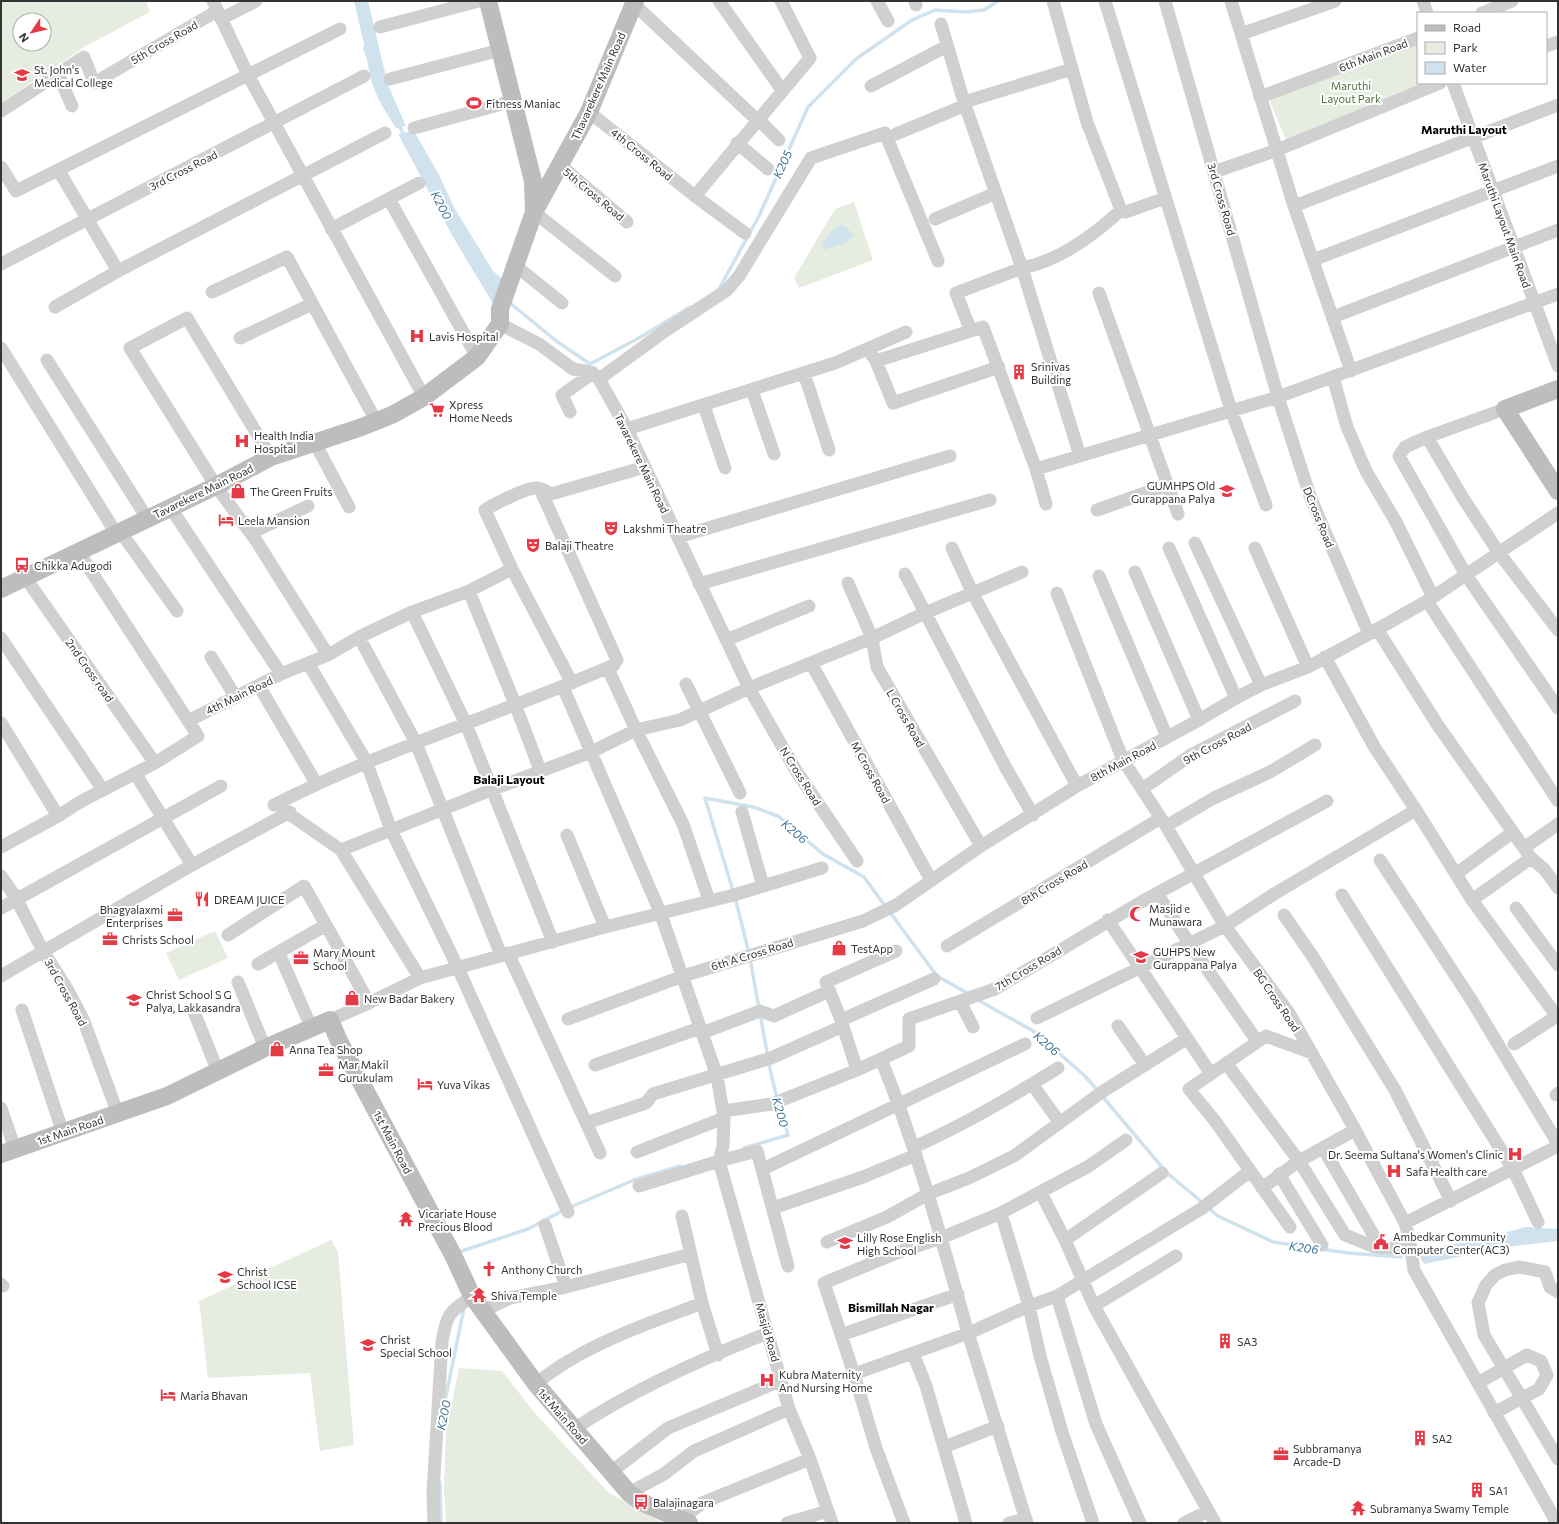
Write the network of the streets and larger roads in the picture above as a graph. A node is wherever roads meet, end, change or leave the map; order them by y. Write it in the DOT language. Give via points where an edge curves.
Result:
graph roads {
  1 [pos="256,1"];
  2 [pos="479,1"];
  3 [pos="488,1"];
  4 [pos="719,1"];
  5 [pos="781,1"];
  6 [pos="878,1"];
  7 [pos="1053,1"];
  8 [pos="1105,1"];
  9 [pos="1165,1"];
  10 [pos="1231,1"];
  11 [pos="1335,1"];
  12 [pos="1423,1"];
  13 [pos="1512,1"];
  14 [pos="634,3"];
  15 [pos="217,10"];
  16 [pos="1427,12"];
  17 [pos="1484,12"];
  18 [pos="888,21"];
  19 [pos="940,24"];
  20 [pos="380,27"];
  21 [pos="340,29"];
  22 [pos="1241,34"];
  23 [pos="1417,38"];
  24 [pos="1558,42"];
  25 [pos="947,46"];
  26 [pos="1547,46"];
  27 [pos="500,50"];
  28 [pos="1072,69"];
  29 [pos="58,74"];
  30 [pos="248,75"];
  31 [pos="364,76"];
  32 [pos="390,79"];
  33 [pos="1438,84"];
  34 [pos="1453,84"];
  35 [pos="871,86"];
  36 [pos="782,90"];
  37 [pos="1260,97"];
  38 [pos="513,101"];
  39 [pos="965,104"];
  40 [pos="1558,105"];
  41 [pos="72,106"];
  42 [pos="1,111"];
  43 [pos="589,112"];
  44 [pos="757,120"];
  45 [pos="273,123"];
  46 [pos="414,128"];
  47 [pos="385,133"];
  48 [pos="896,134"];
  49 [pos="1473,137"];
  50 [pos="780,140"];
  51 [pos="737,143"];
  52 [pos="1277,150"];
  53 [pos="561,166"];
  54 [pos="1558,166"];
  55 [pos="1,167"];
  56 [pos="768,169"];
  57 [pos="58,171"];
  58 [pos="1214,172"];
  59 [pos="304,176"];
  60 [pos="419,183"];
  61 [pos="1493,191"];
  62 [pos="996,193"];
  63 [pos="695,196"];
  64 [pos="1166,198"];
  65 [pos="389,199"];
  66 [pos="1294,206"];
  67 [pos="1121,210"];
  68 [pos="534,212"];
  69 [pos="935,218"];
  70 [pos="87,220"];
  71 [pos="627,222"];
  72 [pos="331,229"];
  73 [pos="1558,230"];
  74 [pos="745,233"];
  75 [pos="1514,247"];
  76 [pos="3,258"];
  77 [pos="1313,260"];
  78 [pos="938,261"];
  79 [pos="1022,268"];
  80 [pos="118,271"];
  81 [pos="513,274"];
  82 [pos="615,276"];
  83 [pos="212,292"];
  84 [pos="1100,293"];
  85 [pos="1558,294"];
  86 [pos="562,303"];
  87 [pos="1534,303"];
  88 [pos="312,304"];
  89 [pos="55,307"];
  90 [pos="500,316"];
  91 [pos="1333,318"];
  92 [pos="971,331"];
  93 [pos="906,332"];
  94 [pos="240,338"];
  95 [pos="1,348"];
  96 [pos="868,350"];
  97 [pos="476,357"];
  98 [pos="47,360"];
  99 [pos="876,361"];
  100 [pos="1558,366"];
  101 [pos="999,367"];
  102 [pos="1351,371"];
  103 [pos="804,373"];
  104 [pos="594,375"];
  105 [pos="1333,377"];
  106 [pos="1558,389"];
  107 [pos="752,390"];
  108 [pos="424,397"];
  109 [pos="1278,397"];
  110 [pos="704,406"];
  111 [pos="1505,409"];
  112 [pos="1230,410"];
  113 [pos="570,412"];
  114 [pos="376,421"];
  115 [pos="627,429"];
  116 [pos="1149,435"];
  117 [pos="1427,437"];
  118 [pos="315,442"];
  119 [pos="829,450"];
  120 [pos="774,454"];
  121 [pos="950,456"];
  122 [pos="1080,456"];
  123 [pos="271,457"];
  124 [pos="645,467"];
  125 [pos="725,468"];
  126 [pos="1036,469"];
  127 [pos="1168,485"];
  128 [pos="216,486"];
  129 [pos="540,489"];
  130 [pos="1558,491"];
  131 [pos="990,500"];
  132 [pos="1046,504"];
  133 [pos="1266,505"];
  134 [pos="308,506"];
  135 [pos="170,507"];
  136 [pos="349,507"];
  137 [pos="1096,510"];
  138 [pos="1558,513"];
  139 [pos="1178,514"];
  140 [pos="148,518"];
  141 [pos="118,532"];
  142 [pos="250,533"];
  143 [pos="678,537"];
  144 [pos="1196,543"];
  145 [pos="952,548"];
  146 [pos="1169,548"];
  147 [pos="1255,548"];
  148 [pos="78,551"];
  149 [pos="1499,553"];
  150 [pos="512,569"];
  151 [pos="1022,572"];
  152 [pos="1135,572"];
  153 [pos="905,574"];
  154 [pos="1466,575"];
  155 [pos="1099,576"];
  156 [pos="25,577"];
  157 [pos="848,583"];
  158 [pos="699,584"];
  159 [pos="1,589"];
  160 [pos="468,591"];
  161 [pos="1057,593"];
  162 [pos="973,594"];
  163 [pos="1430,599"];
  164 [pos="809,606"];
  165 [pos="177,611"];
  166 [pos="412,612"];
  167 [pos="925,613"];
  168 [pos="1558,630"];
  169 [pos="1373,632"];
  170 [pos="359,637"];
  171 [pos="1,638"];
  172 [pos="872,638"];
  173 [pos="726,640"];
  174 [pos="328,655"];
  175 [pos="211,657"];
  176 [pos="1325,657"];
  177 [pos="308,663"];
  178 [pos="811,663"];
  179 [pos="614,665"];
  180 [pos="1308,667"];
  181 [pos="281,674"];
  182 [pos="686,684"];
  183 [pos="568,685"];
  184 [pos="1261,685"];
  185 [pos="259,686"];
  186 [pos="749,688"];
  187 [pos="235,696"];
  188 [pos="1236,698"];
  189 [pos="1295,701"];
  190 [pos="515,704"];
  191 [pos="1558,708"];
  192 [pos="698,711"];
  193 [pos="1199,720"];
  194 [pos="188,721"];
  195 [pos="1,723"];
  196 [pos="466,724"];
  197 [pos="636,730"];
  198 [pos="1167,737"];
  199 [pos="416,743"];
  200 [pos="1315,745"];
  201 [pos="591,752"];
  202 [pos="1123,760"];
  203 [pos="366,761"];
  204 [pos="155,763"];
  205 [pos="540,770"];
  206 [pos="136,774"];
  207 [pos="316,783"];
  208 [pos="221,786"];
  209 [pos="1077,786"];
  210 [pos="1142,789"];
  211 [pos="104,790"];
  212 [pos="490,790"];
  213 [pos="740,793"];
  214 [pos="1558,800"];
  215 [pos="1327,801"];
  216 [pos="444,810"];
  217 [pos="1416,810"];
  218 [pos="290,812"];
  219 [pos="742,812"];
  220 [pos="58,816"];
  221 [pos="1032,816"];
  222 [pos="164,818"];
  223 [pos="1164,822"];
  224 [pos="1558,824"];
  225 [pos="391,830"];
  226 [pos="1513,832"];
  227 [pos="567,835"];
  228 [pos="1,846"];
  229 [pos="981,846"];
  230 [pos="341,850"];
  231 [pos="1528,853"];
  232 [pos="1380,860"];
  233 [pos="857,861"];
  234 [pos="192,864"];
  235 [pos="822,868"];
  236 [pos="1194,874"];
  237 [pos="1456,874"];
  238 [pos="1,876"];
  239 [pos="931,880"];
  240 [pos="763,886"];
  241 [pos="1558,888"];
  242 [pos="1157,893"];
  243 [pos="1342,894"];
  244 [pos="16,898"];
  245 [pos="709,900"];
  246 [pos="1472,900"];
  247 [pos="1,908"];
  248 [pos="1516,908"];
  249 [pos="660,912"];
  250 [pos="1284,916"];
  251 [pos="1108,920"];
  252 [pos="326,926"];
  253 [pos="1225,926"];
  254 [pos="605,927"];
  255 [pos="228,935"];
  256 [pos="553,942"];
  257 [pos="1188,943"];
  258 [pos="947,946"];
  259 [pos="43,951"];
  260 [pos="896,951"];
  261 [pos="279,953"];
  262 [pos="504,954"];
  263 [pos="258,964"];
  264 [pos="1558,965"];
  265 [pos="1139,966"];
  266 [pos="458,968"];
  267 [pos="1,976"];
  268 [pos="683,976"];
  269 [pos="420,978"];
  270 [pos="934,979"];
  271 [pos="238,982"];
  272 [pos="829,991"];
  273 [pos="960,1001"];
  274 [pos="369,1004"];
  275 [pos="193,1009"];
  276 [pos="22,1010"];
  277 [pos="1558,1017"];
  278 [pos="1036,1018"];
  279 [pos="568,1019"];
  280 [pos="330,1020"];
  281 [pos="842,1023"];
  282 [pos="1118,1026"];
  283 [pos="973,1027"];
  284 [pos="312,1029"];
  285 [pos="701,1031"];
  286 [pos="1186,1039"];
  287 [pos="1257,1041"];
  288 [pos="1025,1044"];
  289 [pos="1514,1044"];
  290 [pos="265,1048"];
  291 [pos="1312,1053"];
  292 [pos="881,1059"];
  293 [pos="1226,1063"];
  294 [pos="594,1065"];
  295 [pos="1145,1065"];
  296 [pos="1058,1068"];
  297 [pos="857,1070"];
  298 [pos="218,1072"];
  299 [pos="1211,1074"];
  300 [pos="717,1076"];
  301 [pos="1032,1084"];
  302 [pos="899,1105"];
  303 [pos="1,1108"];
  304 [pos="118,1114"];
  305 [pos="724,1115"];
  306 [pos="586,1123"];
  307 [pos="1060,1123"];
  308 [pos="1355,1130"];
  309 [pos="63,1133"];
  310 [pos="1126,1140"];
  311 [pos="1558,1145"];
  312 [pos="1323,1148"];
  313 [pos="8,1151"];
  314 [pos="915,1151"];
  315 [pos="637,1152"];
  316 [pos="600,1153"];
  317 [pos="719,1161"];
  318 [pos="1299,1161"];
  319 [pos="763,1169"];
  320 [pos="1513,1169"];
  321 [pos="1250,1172"];
  322 [pos="1162,1173"];
  323 [pos="1279,1174"];
  324 [pos="639,1186"];
  325 [pos="1262,1188"];
  326 [pos="1041,1193"];
  327 [pos="928,1194"];
  328 [pos="1451,1201"];
  329 [pos="773,1208"];
  330 [pos="568,1212"];
  331 [pos="1002,1212"];
  332 [pos="682,1216"];
  333 [pos="1538,1222"];
  334 [pos="1405,1223"];
  335 [pos="545,1226"];
  336 [pos="1290,1227"];
  337 [pos="941,1238"];
  338 [pos="1065,1240"];
  339 [pos="827,1242"];
  340 [pos="1322,1245"];
  341 [pos="1380,1248"];
  342 [pos="1409,1253"];
  343 [pos="691,1254"];
  344 [pos="1176,1256"];
  345 [pos="788,1266"];
  346 [pos="1083,1281"];
  347 [pos="566,1287"];
  348 [pos="1558,1292"];
  349 [pos="958,1294"];
  350 [pos="472,1296"];
  351 [pos="1057,1296"];
  352 [pos="702,1303"];
  353 [pos="1029,1306"];
  354 [pos="1094,1306"];
  355 [pos="483,1312"];
  356 [pos="768,1333"];
  357 [pos="969,1334"];
  358 [pos="841,1335"];
  359 [pos="913,1353"];
  360 [pos="718,1355"];
  361 [pos="1504,1368"];
  362 [pos="854,1374"];
  363 [pos="782,1380"];
  364 [pos="1478,1383"];
  365 [pos="536,1384"];
  366 [pos="1521,1397"];
  367 [pos="789,1409"];
  368 [pos="1494,1413"];
  369 [pos="998,1426"];
  370 [pos="574,1429"];
  371 [pos="944,1447"];
  372 [pos="810,1459"];
  373 [pos="1558,1459"];
  374 [pos="611,1472"];
  375 [pos="629,1493"];
  376 [pos="1208,1511"];
  377 [pos="830,1517"];
  378 [pos="686,1521"];
  379 [pos="1027,1521"];
  380 [pos="434,1523"];
  381 [pos="787,1523"];
  382 [pos="904,1523"];
  383 [pos="966,1523"];
  384 [pos="1009,1523"];
  385 [pos="1093,1523"];
  386 [pos="1140,1523"];
  387 [pos="1184,1523"];
  388 [pos="1215,1523"];
  389 [pos="1557,1523"];
  1 -- 15 [label="street"];
  2 -- 20 [label="street"];
  3 -- 27 [label="street"];
  4 -- 36 [label="street"];
  5 -- 36 [label="street" via="810,58"];
  6 -- 18 [label="street"];
  7 -- 28 [label="street"];
  8 -- 64 [label="street"];
  9 -- 58 [label="street, 3rd Cross Road"];
  10 -- 22 [label="street"];
  11 -- 22 [label="street"];
  12 -- 16 [label="street"];
  13 -- 17 [label="street"];
  14 -- 43 [label="street, Thavarekere Main Road"];
  14 -- 44 [label="street"];
  15 -- 29 [label="street, 5th Cross Road" via="94,83 84,57"];
  15 -- 30 [label="street"];
  19 -- 25 [label="street"];
  21 -- 30 [label="street"];
  22 -- 37 [label="street"];
  23 -- 37 [label="street, 6th Main Road"];
  24 -- 26 [label="street"];
  25 -- 35 [label="street"];
  25 -- 39 [label="street"];
  27 -- 32 [label="street"];
  27 -- 38 [label="street"];
  28 -- 39 [label="street"];
  28 -- 67 [label="street" via="1087,122"];
  29 -- 41 [label="street"];
  29 -- 42 [label="street, 5th Cross Road"];
  30 -- 45 [label="street"];
  30 -- 57 [label="street"];
  31 -- 45 [label="street, 3rd Cross Road"];
  33 -- 52 [label="street"];
  34 -- 49 [label="street, Maruthi Layout Main Road"];
  36 -- 44 [label="street"];
  37 -- 52 [label="street"];
  38 -- 46 [label="street"];
  38 -- 68 [label="street" via="533,181"];
  39 -- 48 [label="street"];
  39 -- 62 [label="street"];
  40 -- 49 [label="street"];
  43 -- 53 [label="street, Thavarekere Main Road"];
  43 -- 63 [label="street, 4th Cross Road"];
  44 -- 50 [label="street"];
  44 -- 51 [label="street"];
  45 -- 59 [label="street"];
  45 -- 70 [label="street, 3rd Cross Road"];
  47 -- 59 [label="street"];
  49 -- 61 [label="street, Maruthi Layout Main Road"];
  49 -- 66 [label="street"];
  51 -- 56 [label="street"];
  51 -- 63 [label="street"];
  52 -- 58 [label="street"];
  52 -- 66 [label="street"];
  53 -- 68 [label="street, Thavarekere Main Road"];
  53 -- 71 [label="street, 5th Cross Road"];
  54 -- 61 [label="street"];
  55 -- 57 [label="street" via="16,191"];
  57 -- 70 [label="street"];
  58 -- 109 [label="street, 3rd Cross Road"];
  59 -- 72 [label="street"];
  59 -- 80 [label="street"];
  60 -- 65 [label="street"];
  61 -- 75 [label="street, Maruthi Layout Main Road"];
  61 -- 77 [label="street"];
  62 -- 69 [label="street"];
  62 -- 79 [label="street"];
  63 -- 74 [label="street, 4th Cross Road"];
  64 -- 67 [label="street" via="1126,212"];
  64 -- 112 [label="street"];
  65 -- 72 [label="street"];
  65 -- 97 [label="street"];
  66 -- 77 [label="street"];
  67 -- 79 [label="street" via="1103,227 1068,250 1037,265"];
  68 -- 81 [label="street, Tavarekere Main Road"];
  68 -- 82 [label="street"];
  70 -- 76 [label="street, 3rd Cross Road"];
  70 -- 80 [label="street"];
  72 -- 108 [label="street"];
  73 -- 75 [label="street"];
  75 -- 87 [label="street, Maruthi Layout Main Road"];
  75 -- 91 [label="street"];
  77 -- 91 [label="street"];
  78 -- 104 [label="street" via="885,133 811,158 739,276 727,290"];
  79 -- 92 [label="street" via="956,293"];
  79 -- 122 [label="street"];
  80 -- 89 [label="street"];
  81 -- 86 [label="street"];
  81 -- 90 [label="street, Tavarekere Main Road"];
  83 -- 88 [label="street" via="287,257"];
  84 -- 116 [label="street"];
  85 -- 87 [label="street"];
  87 -- 100 [label="street, Maruthi Layout Main Road"];
  87 -- 102 [label="street"];
  88 -- 94 [label="street"];
  88 -- 114 [label="street"];
  90 -- 97 [label="street, Tavarekere Main Road"];
  90 -- 104 [label="street" via="573,369"];
  91 -- 102 [label="street"];
  92 -- 99 [label="street"];
  92 -- 101 [label="street" via="982,327"];
  93 -- 96 [label="street"];
  95 -- 141 [label="street"];
  96 -- 99 [label="street"];
  96 -- 103 [label="street"];
  97 -- 108 [label="street, Tavarekere Main Road"];
  98 -- 140 [label="street"];
  99 -- 101 [label="street" via="893,403"];
  101 -- 126 [label="street"];
  102 -- 105 [label="street"];
  103 -- 107 [label="street"];
  103 -- 119 [label="street"];
  104 -- 113 [label="street" via="562,395"];
  104 -- 115 [label="street, Tavarekere Main Road"];
  105 -- 109 [label="street"];
  105 -- 163 [label="street" via="1347,427 1366,471 1396,522"];
  106 -- 111 [label="street"];
  107 -- 110 [label="street"];
  107 -- 120 [label="street"];
  108 -- 114 [label="street, Tavarekere Main Road"];
  109 -- 112 [label="street"];
  109 -- 169 [label="street, DCross Road" via="1311,499"];
  110 -- 115 [label="street"];
  110 -- 125 [label="street"];
  111 -- 117 [label="street"];
  111 -- 130 [label="street"];
  112 -- 116 [label="street"];
  112 -- 133 [label="street"];
  114 -- 118 [label="street, Tavarekere Main Road"];
  115 -- 124 [label="street, Tavarekere Main Road"];
  116 -- 122 [label="street"];
  116 -- 127 [label="street"];
  117 -- 149 [label="street"];
  117 -- 154 [label="street" via="1405,447 1399,456"];
  118 -- 123 [label="street, Tavarekere Main Road"];
  118 -- 136 [label="street"];
  121 -- 143 [label="street"];
  122 -- 126 [label="street"];
  123 -- 128 [label="street, Tavarekere Main Road"];
  123 -- 128 [label="street" via="187,318 130,348"];
  124 -- 129 [label="street" via="551,494"];
  124 -- 143 [label="street, Tavarekere Main Road"];
  126 -- 132 [label="street"];
  127 -- 137 [label="street"];
  127 -- 139 [label="street"];
  128 -- 135 [label="street, Tavarekere Main Road"];
  128 -- 142 [label="street"];
  129 -- 150 [label="street" via="532,489 485,510"];
  129 -- 179 [label="street" via="617,660"];
  131 -- 158 [label="street"];
  134 -- 142 [label="street"];
  135 -- 140 [label="street, Tavarekere Main Road"];
  135 -- 181 [label="street"];
  138 -- 149 [label="street, 8th Main Road"];
  140 -- 141 [label="street, Tavarekere Main Road"];
  141 -- 148 [label="street, Tavarekere Main Road"];
  141 -- 165 [label="street"];
  142 -- 174 [label="street"];
  143 -- 158 [label="street, Tavarekere Main Road"];
  144 -- 184 [label="street"];
  145 -- 162 [label="street"];
  146 -- 188 [label="street"];
  147 -- 180 [label="street"];
  148 -- 156 [label="street, Tavarekere Main Road"];
  148 -- 194 [label="street"];
  149 -- 154 [label="street, 8th Main Road"];
  149 -- 168 [label="street"];
  150 -- 160 [label="street, 4th Main Road"];
  150 -- 183 [label="street"];
  151 -- 162 [label="street"];
  152 -- 193 [label="street"];
  153 -- 167 [label="street"];
  154 -- 163 [label="street, 8th Main Road"];
  154 -- 191 [label="street"];
  155 -- 198 [label="street"];
  156 -- 159 [label="street, Tavarekere Main Road"];
  156 -- 204 [label="street, 2nd Cross road"];
  157 -- 172 [label="street, L Cross Road"];
  158 -- 173 [label="street, Tavarekere Main Road"];
  160 -- 166 [label="street, 4th Main Road"];
  160 -- 190 [label="street"];
  161 -- 202 [label="street, BG Cross Road"];
  162 -- 167 [label="street"];
  162 -- 209 [label="street"];
  163 -- 169 [label="street, 8th Main Road"];
  163 -- 214 [label="street"];
  164 -- 173 [label="street"];
  166 -- 170 [label="street, 4th Main Road"];
  166 -- 196 [label="street"];
  167 -- 172 [label="street"];
  167 -- 221 [label="street"];
  169 -- 176 [label="street, 8th Main Road"];
  169 -- 226 [label="street, DCross Road"];
  170 -- 174 [label="street, 4th Main Road"];
  170 -- 199 [label="street"];
  171 -- 211 [label="street"];
  172 -- 178 [label="street"];
  172 -- 229 [label="street, L Cross Road" via="876,667"];
  173 -- 186 [label="street, Tavarekere Main Road"];
  174 -- 177 [label="street, 4th Main Road"];
  175 -- 187 [label="street"];
  176 -- 180 [label="street, 8th Main Road"];
  176 -- 217 [label="street" via="1375,748"];
  177 -- 181 [label="street, 4th Main Road"];
  177 -- 203 [label="street"];
  178 -- 186 [label="street"];
  178 -- 239 [label="street, M Cross Road"];
  179 -- 183 [label="street"];
  179 -- 197 [label="street" via="609,671"];
  180 -- 184 [label="street, 8th Main Road"];
  181 -- 185 [label="street, 4th Main Road"];
  182 -- 192 [label="street"];
  183 -- 190 [label="street"];
  183 -- 201 [label="street"];
  184 -- 188 [label="street, 8th Main Road"];
  185 -- 187 [label="street, 4th Main Road"];
  185 -- 207 [label="street"];
  186 -- 192 [label="street"];
  186 -- 233 [label="street, N Cross Road" via="795,769"];
  187 -- 194 [label="street, 4th Main Road"];
  188 -- 193 [label="street, 8th Main Road"];
  189 -- 210 [label="street, 9th Cross Road" via="1191,755"];
  190 -- 196 [label="street"];
  190 -- 205 [label="street"];
  192 -- 197 [label="street" via="680,720"];
  192 -- 213 [label="street"];
  193 -- 198 [label="street, 8th Main Road"];
  194 -- 204 [label="street" via="198,736"];
  195 -- 220 [label="street"];
  196 -- 199 [label="street"];
  196 -- 212 [label="street"];
  197 -- 201 [label="street"];
  197 -- 245 [label="street" via="683,824"];
  198 -- 202 [label="street, 8th Main Road"];
  199 -- 203 [label="street"];
  199 -- 216 [label="street"];
  200 -- 223 [label="street, 8th Cross Road" via="1270,772"];
  201 -- 205 [label="street"];
  201 -- 249 [label="street"];
  202 -- 209 [label="street, 8th Main Road"];
  202 -- 210 [label="street, BG Cross Road"];
  203 -- 207 [label="street"];
  203 -- 225 [label="street"];
  204 -- 206 [label="street"];
  205 -- 212 [label="street"];
  206 -- 211 [label="street"];
  206 -- 222 [label="street"];
  207 -- 218 [label="street" via="274,805"];
  208 -- 222 [label="street"];
  209 -- 221 [label="street, 8th Main Road"];
  210 -- 223 [label="street, BG Cross Road"];
  211 -- 220 [label="street"];
  212 -- 216 [label="street"];
  212 -- 256 [label="street"];
  215 -- 236 [label="street, 7th Cross Road"];
  216 -- 225 [label="street"];
  216 -- 262 [label="street"];
  217 -- 237 [label="street"];
  217 -- 253 [label="street"];
  218 -- 230 [label="street"];
  218 -- 234 [label="street"];
  219 -- 240 [label="street"];
  220 -- 228 [label="street"];
  221 -- 229 [label="street, 8th Main Road"];
  222 -- 234 [label="street"];
  222 -- 244 [label="street"];
  223 -- 236 [label="street, BG Cross Road"];
  223 -- 258 [label="street, 8th Cross Road"];
  224 -- 231 [label="street"];
  225 -- 230 [label="street"];
  225 -- 266 [label="street"];
  226 -- 231 [label="street, DCross Road"];
  226 -- 237 [label="street"];
  227 -- 254 [label="street"];
  229 -- 239 [label="street, 8th Main Road"];
  230 -- 269 [label="street"];
  231 -- 241 [label="street, DCross Road"];
  231 -- 246 [label="street"];
  232 -- 311 [label="street" via="1472,1001"];
  234 -- 259 [label="street"];
  235 -- 240 [label="street"];
  236 -- 242 [label="street, 7th Cross Road"];
  236 -- 253 [label="street, BG Cross Road"];
  237 -- 246 [label="street"];
  238 -- 244 [label="street, 3rd Cross Road"];
  239 -- 268 [label="street, 6th A Cross Road" via="896,905 863,921"];
  240 -- 245 [label="street"];
  242 -- 251 [label="street, 7th Cross Road"];
  242 -- 257 [label="street"];
  243 -- 320 [label="street"];
  244 -- 247 [label="street"];
  244 -- 259 [label="street, 3rd Cross Road"];
  245 -- 249 [label="street"];
  246 -- 277 [label="street"];
  248 -- 264 [label="street"];
  249 -- 254 [label="street"];
  249 -- 268 [label="street"];
  250 -- 328 [label="street" via="1313,957 1395,1090"];
  251 -- 265 [label="street"];
  251 -- 273 [label="street, 7th Cross Road" via="995,989"];
  252 -- 255 [label="street" via="304,886"];
  252 -- 261 [label="street"];
  252 -- 274 [label="street"];
  253 -- 257 [label="street"];
  253 -- 291 [label="street, BG Cross Road" via="1288,1013"];
  254 -- 256 [label="street"];
  256 -- 262 [label="street"];
  257 -- 265 [label="street"];
  257 -- 287 [label="street"];
  259 -- 267 [label="street"];
  259 -- 304 [label="street, 3rd Cross Road" via="66,986 82,1020"];
  260 -- 272 [label="street" via="826,982"];
  261 -- 263 [label="street"];
  261 -- 284 [label="street"];
  262 -- 266 [label="street"];
  262 -- 306 [label="street"];
  265 -- 278 [label="street"];
  265 -- 286 [label="street"];
  266 -- 269 [label="street"];
  266 -- 330 [label="street"];
  268 -- 279 [label="street, 6th A Cross Road"];
  268 -- 285 [label="street"];
  269 -- 274 [label="street"];
  270 -- 281 [label="street"];
  271 -- 290 [label="street"];
  272 -- 281 [label="street"];
  272 -- 285 [label="street" via="774,1016 760,1011"];
  273 -- 283 [label="street"];
  273 -- 292 [label="street, 7th Cross Road" via="909,1020 910,1046"];
  274 -- 280 [label="street"];
  275 -- 298 [label="street"];
  276 -- 309 [label="street"];
  277 -- 289 [label="street"];
  280 -- 284 [label="street, 1st Main Road"];
  280 -- 350 [label="street, 1st Main Road"];
  281 -- 297 [label="street"];
  281 -- 300 [label="street" via="771,1058"];
  282 -- 295 [label="street"];
  284 -- 290 [label="street, 1st Main Road"];
  285 -- 294 [label="street"];
  285 -- 300 [label="street"];
  286 -- 295 [label="street"];
  286 -- 299 [label="street"];
  287 -- 291 [label="street" via="1266,1036"];
  287 -- 293 [label="street"];
  288 -- 302 [label="street"];
  290 -- 298 [label="street, 1st Main Road"];
  291 -- 308 [label="street, BG Cross Road"];
  292 -- 297 [label="street, 7th Cross Road"];
  292 -- 302 [label="street"];
  293 -- 299 [label="street"];
  293 -- 318 [label="street"];
  295 -- 307 [label="street"];
  296 -- 301 [label="street"];
  297 -- 305 [label="street, 7th Cross Road" via="772,1104"];
  298 -- 304 [label="street, 1st Main Road" via="167,1096"];
  299 -- 321 [label="street" via="1189,1089"];
  300 -- 305 [label="street"];
  300 -- 306 [label="street" via="654,1094 646,1103"];
  301 -- 307 [label="street"];
  301 -- 314 [label="street"];
  302 -- 314 [label="street"];
  302 -- 319 [label="street"];
  303 -- 313 [label="street"];
  304 -- 309 [label="street, 1st Main Road"];
  305 -- 315 [label="street, 7th Cross Road"];
  305 -- 317 [label="street" via="723,1146"];
  306 -- 316 [label="street"];
  307 -- 327 [label="street" via="1014,1156"];
  308 -- 312 [label="street"];
  308 -- 334 [label="street, BG Cross Road"];
  309 -- 313 [label="street, 1st Main Road"];
  310 -- 326 [label="street" via="1089,1166"];
  311 -- 320 [label="street"];
  312 -- 318 [label="street"];
  312 -- 341 [label="street"];
  314 -- 327 [label="street"];
  314 -- 329 [label="street" via="863,1177"];
  317 -- 319 [label="street" via="757,1151"];
  317 -- 324 [label="street"];
  317 -- 356 [label="street, Masjid Road"];
  318 -- 323 [label="street"];
  318 -- 341 [label="street" via="1345,1235"];
  319 -- 329 [label="street"];
  320 -- 328 [label="street"];
  320 -- 333 [label="street"];
  321 -- 325 [label="street"];
  321 -- 346 [label="street" via="1201,1209"];
  322 -- 338 [label="street"];
  323 -- 325 [label="street"];
  323 -- 340 [label="street"];
  325 -- 336 [label="street"];
  326 -- 331 [label="street"];
  326 -- 338 [label="street"];
  327 -- 337 [label="street"];
  327 -- 339 [label="street" via="888,1217"];
  328 -- 334 [label="street"];
  329 -- 345 [label="street"];
  331 -- 337 [label="street"];
  331 -- 353 [label="street"];
  332 -- 343 [label="street"];
  334 -- 342 [label="street, BG Cross Road"];
  335 -- 347 [label="street"];
  337 -- 349 [label="street"];
  337 -- 358 [label="street" via="898,1252 824,1283"];
  338 -- 346 [label="street"];
  341 -- 342 [label="street"];
  342 -- 364 [label="street, BG Cross Road" via="1414,1270"];
  343 -- 347 [label="street"];
  343 -- 352 [label="street"];
  344 -- 354 [label="street"];
  346 -- 351 [label="street"];
  346 -- 354 [label="street"];
  347 -- 355 [label="street" via="510,1298"];
  348 -- 361 [label="street" via="1550,1287 1545,1272 1519,1267 1504,1270 1486,1285 1478,1303 1484,1335"];
  349 -- 357 [label="street"];
  349 -- 358 [label="street"];
  350 -- 355 [label="street, 1st Main Road"];
  350 -- 380 [label="street" via="451,1312 446,1321 442,1342 433,1493"];
  351 -- 353 [label="street"];
  351 -- 386 [label="street" via="1096,1424"];
  352 -- 360 [label="street"];
  352 -- 365 [label="street" via="647,1324 564,1363"];
  353 -- 357 [label="street"];
  353 -- 385 [label="street" via="1040,1356 1062,1432"];
  354 -- 376 [label="street"];
  355 -- 365 [label="street, 1st Main Road"];
  356 -- 360 [label="street"];
  356 -- 363 [label="street, Masjid Road"];
  357 -- 359 [label="street"];
  357 -- 369 [label="street"];
  358 -- 362 [label="street"];
  359 -- 362 [label="street"];
  359 -- 371 [label="street"];
  360 -- 370 [label="street" via="646,1388"];
  361 -- 364 [label="street"];
  361 -- 366 [label="street"];
  361 -- 366 [label="street" via="1527,1355 1541,1361 1547,1374 1539,1389"];
  362 -- 382 [label="street" via="876,1448"];
  363 -- 367 [label="street, Masjid Road"];
  363 -- 374 [label="street" via="668,1428"];
  364 -- 368 [label="street, BG Cross Road"];
  365 -- 370 [label="street, 1st Main Road"];
  366 -- 368 [label="street"];
  366 -- 373 [label="street"];
  367 -- 372 [label="street, Masjid Road"];
  367 -- 375 [label="street" via="694,1451 664,1474"];
  368 -- 389 [label="street, BG Cross Road"];
  369 -- 371 [label="street"];
  369 -- 379 [label="street"];
  370 -- 374 [label="street, 1st Main Road"];
  371 -- 383 [label="street"];
  372 -- 377 [label="street, Masjid Road"];
  372 -- 378 [label="street" via="702,1502"];
  374 -- 375 [label="street, 1st Main Road"];
  375 -- 378 [label="street, 1st Main Road" via="642,1502"];
  376 -- 387 [label="street"];
  376 -- 388 [label="street"];
  377 -- 381 [label="street"];
  379 -- 384 [label="street"];
}
